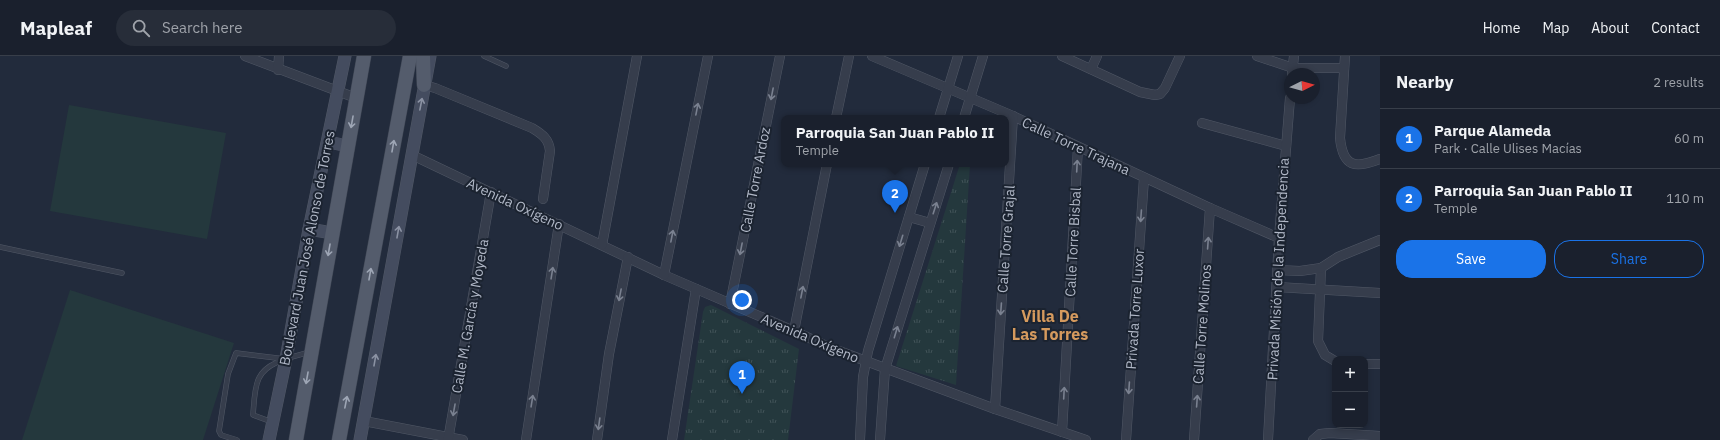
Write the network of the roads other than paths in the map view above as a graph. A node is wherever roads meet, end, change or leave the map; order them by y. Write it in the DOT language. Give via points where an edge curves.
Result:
graph roads {
  1 [pos="245,56"];
  2 [pos="279,56"];
  3 [pos="345,56"];
  4 [pos="364,56"];
  5 [pos="410,56"];
  6 [pos="423,56"];
  7 [pos="430,56"];
  8 [pos="484,56"];
  9 [pos="637,56"];
  10 [pos="708,56"];
  11 [pos="780,56"];
  12 [pos="849,56"];
  13 [pos="872,56"];
  14 [pos="958,56"];
  15 [pos="983,56"];
  16 [pos="1062,56"];
  17 [pos="1097,56"];
  18 [pos="1180,56"];
  19 [pos="1257,56"];
  20 [pos="1294,56"];
  21 [pos="1345,56"];
  22 [pos="506,66"];
  23 [pos="1286,68"];
  24 [pos="1293,68"];
  25 [pos="1344,68"];
  26 [pos="1091,69"];
  27 [pos="1320,69"];
  28 [pos="278,70"];
  29 [pos="424,85"];
  30 [pos="948,88"];
  31 [pos="338,91"];
  32 [pos="356,98"];
  33 [pos="970,98"];
  34 [pos="1290,104"];
  35 [pos="837,115"];
  36 [pos="940,115"];
  37 [pos="965,115"];
  38 [pos="1013,116"];
  39 [pos="1202,123"];
  40 [pos="328,142"];
  41 [pos="348,146"];
  42 [pos="1286,146"];
  43 [pos="1078,147"];
  44 [pos="412,155"];
  45 [pos="1380,159"];
  46 [pos="826,167"];
  47 [pos="924,167"];
  48 [pos="948,167"];
  49 [pos="1144,178"];
  50 [pos="491,192"];
  51 [pos="543,199"];
  52 [pos="1210,208"];
  53 [pos="909,217"];
  54 [pos="930,223"];
  55 [pos="560,224"];
  56 [pos="309,229"];
  57 [pos="332,232"];
  58 [pos="1279,238"];
  59 [pos="1380,240"];
  60 [pos="602,245"];
  61 [pos="0,247"];
  62 [pos="628,257"];
  63 [pos="1321,268"];
  64 [pos="1278,270"];
  65 [pos="122,273"];
  66 [pos="664,275"];
  67 [pos="1277,287"];
  68 [pos="696,289"];
  69 [pos="1320,289"];
  70 [pos="1380,293"];
  71 [pos="730,304"];
  72 [pos="794,331"];
  73 [pos="312,351"];
  74 [pos="1332,358"];
  75 [pos="286,359"];
  76 [pos="866,362"];
  77 [pos="1368,364"];
  78 [pos="1380,364"];
  79 [pos="885,369"];
  80 [pos="995,409"];
  81 [pos="364,421"];
  82 [pos="272,422"];
  83 [pos="1062,432"];
  84 [pos="1380,436"];
  85 [pos="1368,438"];
  86 [pos="449,439"];
  87 [pos="237,440"];
  88 [pos="269,440"];
  89 [pos="296,440"];
  90 [pos="339,440"];
  91 [pos="360,440"];
  92 [pos="463,440"];
  93 [pos="526,440"];
  94 [pos="597,440"];
  95 [pos="672,440"];
  96 [pos="860,440"];
  97 [pos="880,440"];
  98 [pos="1086,440"];
  99 [pos="1126,440"];
  100 [pos="1194,440"];
  101 [pos="1268,440"];
  102 [pos="1313,440"];
  1 -- 28 [label="street"];
  2 -- 28 [label="street"];
  3 -- 31 [label="street, Boulevard Juan José Alonso de Torres"];
  4 -- 32 [label="main road, Boulevard Juan José Alonso de Torres"];
  90 -- 5 [label="main road, one-way"];
  6 -- 29 [label="main road"];
  7 -- 29 [label="street"];
  8 -- 22 [label="lane"];
  9 -- 60 [label="street"];
  66 -- 10 [label="street, one-way"];
  11 -- 71 [label="street, Calle Torre Ardoz, one-way"];
  12 -- 35 [label="street"];
  13 -- 30 [label="street, Calle Torre Trajana"];
  14 -- 30 [label="street"];
  15 -- 33 [label="street"];
  16 -- 26 [label="street"];
  17 -- 26 [label="street"];
  18 -- 26 [label="street" via="1165,88 1160,94 1155,95 1140,92"];
  19 -- 23 [label="street"];
  20 -- 24 [label="street"];
  21 -- 25 [label="street"];
  25 -- 27 [label="street"];
  25 -- 45 [label="street" via="1341,151 1348,162 1355,164"];
  28 -- 31 [label="street"];
  44 -- 29 [label="street, one-way"];
  29 -- 51 [label="street" via="532,128 546,138 550,144 550,151"];
  30 -- 33 [label="street, Calle Torre Trajana"];
  30 -- 36 [label="street"];
  31 -- 32 [label="street"];
  31 -- 40 [label="street, Boulevard Juan José Alonso de Torres"];
  32 -- 41 [label="main road, Boulevard Juan José Alonso de Torres, one-way"];
  33 -- 37 [label="street"];
  33 -- 38 [label="street, Calle Torre Trajana"];
  34 -- 42 [label="street, Privada Misión de la Independencia"];
  38 -- 43 [label="street, Calle Torre Trajana"];
  38 -- 80 [label="street, Calle Torre Grajal, one-way"];
  39 -- 42 [label="street"];
  40 -- 41 [label="street"];
  40 -- 56 [label="street, Boulevard Juan José Alonso de Torres"];
  41 -- 57 [label="main road, Boulevard Juan José Alonso de Torres"];
  42 -- 58 [label="street, Privada Misión de la Independencia"];
  43 -- 49 [label="street, Calle Torre Trajana"];
  83 -- 43 [label="street, Calle Torre Bisbal, one-way"];
  44 -- 50 [label="street, Avenida Oxígeno"];
  81 -- 44 [label="street, one-way"];
  72 -- 46 [label="street, one-way"];
  47 -- 53 [label="street"];
  54 -- 48 [label="street, one-way"];
  49 -- 52 [label="street, Calle Torre Trajana"];
  49 -- 99 [label="street, Privada Torre Luxor, one-way"];
  50 -- 55 [label="street, Avenida Oxígeno"];
  50 -- 86 [label="street, Calle M. García y Moyeda, one-way"];
  52 -- 58 [label="street, Calle Torre Trajana"];
  100 -- 52 [label="street, Calle Torre Molinos, one-way"];
  53 -- 54 [label="street"];
  53 -- 76 [label="street, one-way"];
  79 -- 54 [label="street, one-way"];
  55 -- 60 [label="street, Avenida Oxígeno"];
  93 -- 55 [label="street, one-way"];
  56 -- 57 [label="street"];
  56 -- 75 [label="street, Boulevard Juan José Alonso de Torres"];
  57 -- 73 [label="main road, Boulevard Juan José Alonso de Torres, one-way"];
  58 -- 64 [label="street, Privada Misión de la Independencia"];
  59 -- 63 [label="street" via="1338,256"];
  60 -- 62 [label="street, Avenida Oxígeno"];
  61 -- 65 [label="lane"];
  62 -- 66 [label="street, Avenida Oxígeno"];
  62 -- 94 [label="street, one-way" via="609,354"];
  63 -- 64 [label="street" via="1300,271"];
  63 -- 69 [label="street"];
  64 -- 67 [label="street, Privada Misión de la Independencia"];
  66 -- 68 [label="street, Avenida Oxígeno"];
  67 -- 69 [label="street"];
  67 -- 101 [label="street, Privada Misión de la Independencia"];
  68 -- 71 [label="street, Avenida Oxígeno"];
  68 -- 95 [label="street"];
  69 -- 70 [label="street"];
  69 -- 74 [label="street" via="1318,341 1325,355"];
  71 -- 72 [label="street, Avenida Oxígeno"];
  72 -- 76 [label="street, Avenida Oxígeno"];
  73 -- 75 [label="lane"];
  73 -- 89 [label="main road, Boulevard Juan José Alonso de Torres, one-way"];
  75 -- 82 [label="street, Boulevard Juan José Alonso de Torres"];
  75 -- 82 [label="lane" via="264,370 258,379 253,415"];
  75 -- 87 [label="lane" via="236,353 228,374 220,431 221,435"];
  76 -- 79 [label="street, Avenida Oxígeno"];
  76 -- 96 [label="street"];
  77 -- 78 [label="street"];
  79 -- 80 [label="street, Avenida Oxígeno"];
  79 -- 97 [label="street"];
  80 -- 83 [label="street, Avenida Oxígeno"];
  81 -- 86 [label="street"];
  81 -- 91 [label="street"];
  82 -- 88 [label="street, Boulevard Juan José Alonso de Torres"];
  83 -- 98 [label="street, Avenida Oxígeno"];
  84 -- 85 [label="street"];
  85 -- 102 [label="street" via="1330,433 1320,434"];
  86 -- 92 [label="street"];
}
